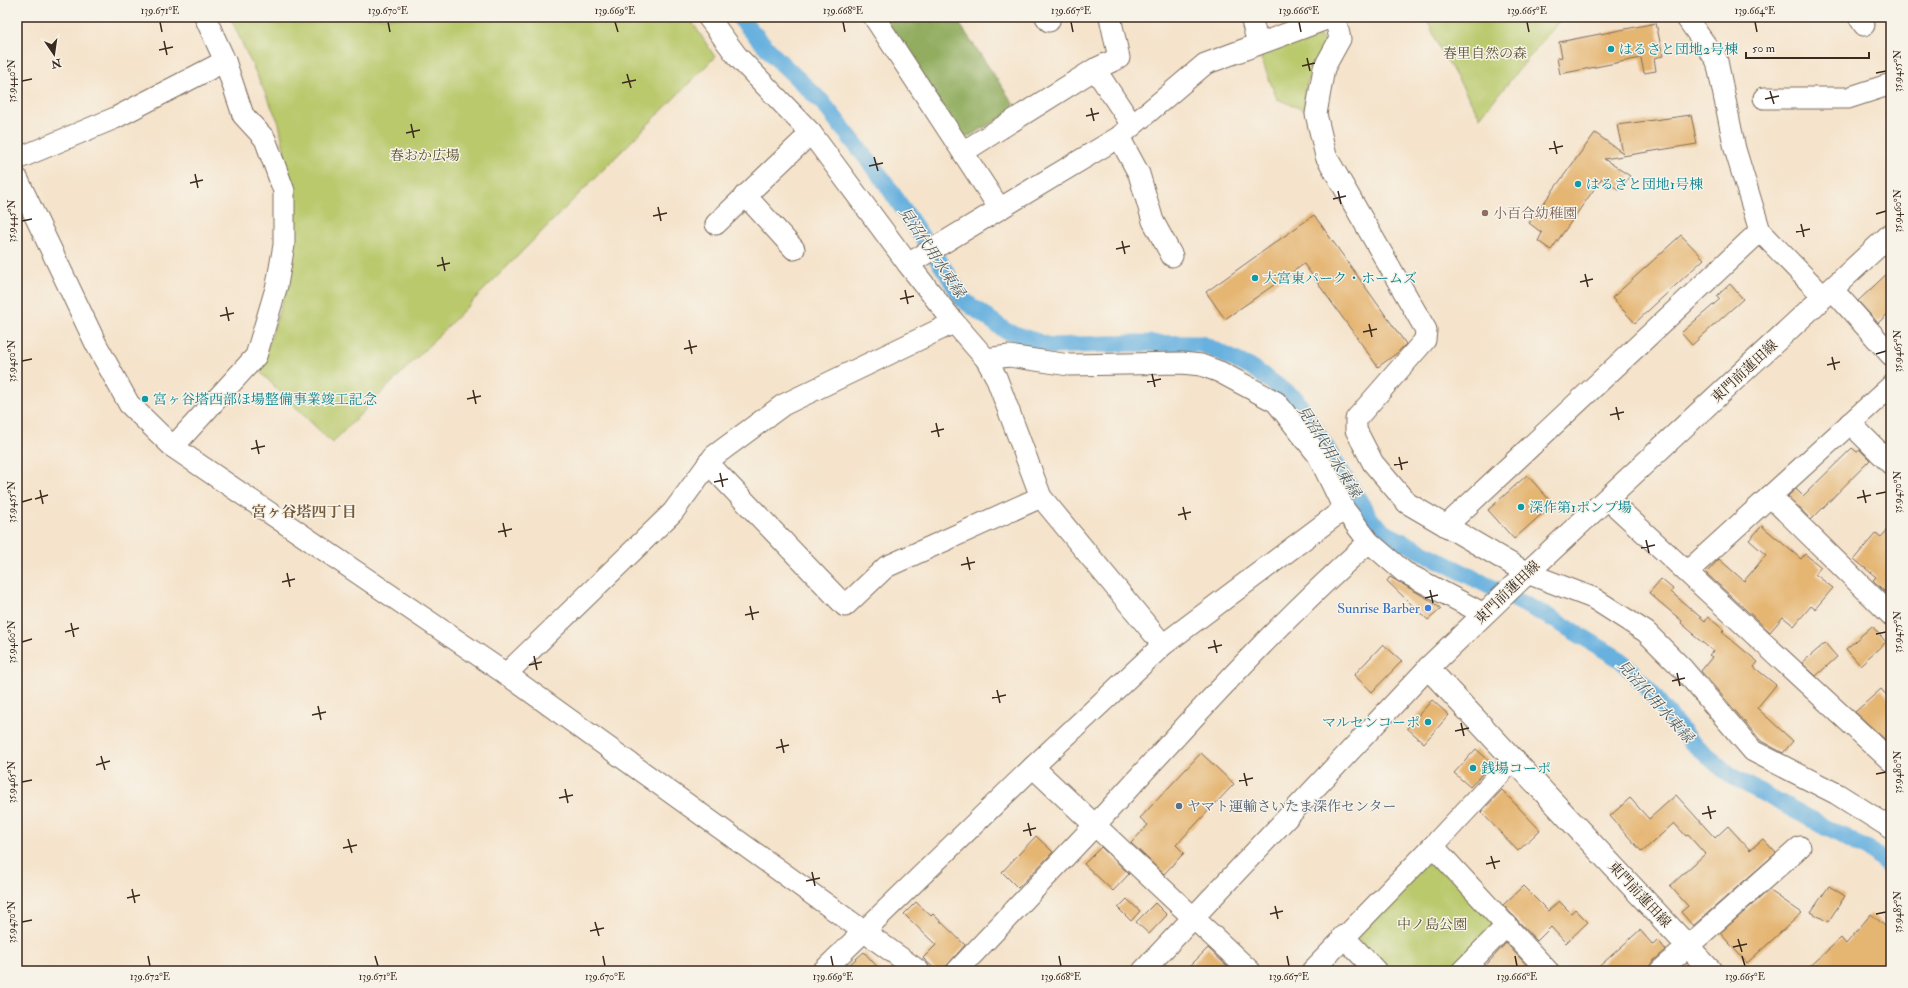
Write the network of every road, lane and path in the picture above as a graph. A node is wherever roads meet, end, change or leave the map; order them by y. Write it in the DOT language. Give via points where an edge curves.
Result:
graph roads {
  1 [pos="205,17"];
  2 [pos="708,17"];
  3 [pos="874,17"];
  4 [pos="1110,17"];
  5 [pos="1251,17"];
  6 [pos="1334,17"];
  7 [pos="1686,17"];
  8 [pos="1258,44"];
  9 [pos="226,61"];
  10 [pos="1095,69"];
  11 [pos="1891,84"];
  12 [pos="1764,98"];
  13 [pos="1126,131"];
  14 [pos="811,133"];
  15 [pos="963,152"];
  16 [pos="17,159"];
  17 [pos="17,178"];
  18 [pos="745,195"];
  19 [pos="1000,210"];
  20 [pos="716,224"];
  21 [pos="1760,231"];
  22 [pos="1891,234"];
  23 [pos="794,249"];
  24 [pos="1172,256"];
  25 [pos="913,261"];
  26 [pos="1828,292"];
  27 [pos="953,321"];
  28 [pos="1891,355"];
  29 [pos="986,359"];
  30 [pos="1891,386"];
  31 [pos="1850,423"];
  32 [pos="172,447"];
  33 [pos="708,463"];
  34 [pos="1891,464"];
  35 [pos="1770,496"];
  36 [pos="1041,497"];
  37 [pos="1608,499"];
  38 [pos="1344,509"];
  39 [pos="1446,526"];
  40 [pos="1369,542"];
  41 [pos="1687,572"];
  42 [pos="1519,580"];
  43 [pos="1487,611"];
  44 [pos="1891,615"];
  45 [pos="1163,645"];
  46 [pos="1428,668"];
  47 [pos="506,674"];
  48 [pos="1514,759"];
  49 [pos="1891,761"];
  50 [pos="1033,767"];
  51 [pos="1095,825"];
  52 [pos="1891,828"];
  53 [pos="1433,846"];
  54 [pos="1800,847"];
  55 [pos="1193,917"];
  56 [pos="1507,925"];
  57 [pos="865,932"];
  58 [pos="1344,936"];
  59 [pos="1688,946"];
  60 [pos="823,971"];
  61 [pos="919,971"];
  62 [pos="957,971"];
  63 [pos="1143,971"];
  64 [pos="1250,971"];
  65 [pos="1312,971"];
  66 [pos="1376,971"];
  67 [pos="1462,971"];
  68 [pos="1548,971"];
  69 [pos="1660,971"];
  70 [pos="1711,971"];
  1 -- 9 [label="street"];
  2 -- 14 [label="street" via="737,56"];
  3 -- 15 [label="street"];
  4 -- 10 [label="street" via="1119,58"];
  5 -- 8 [label="street"];
  6 -- 8 [label="street"];
  6 -- 39 [label="street" via="1340,39 1324,68 1316,114 1326,156 1426,330 1425,340 1356,419 1356,430 1373,463 1407,503"];
  7 -- 21 [label="street" via="1717,61 1735,149"];
  8 -- 13 [label="street" via="1206,64"];
  9 -- 16 [label="street" via="115,118"];
  9 -- 32 [label="street" via="243,115 265,139 284,191 284,245 277,285 256,356"];
  10 -- 13 [label="street"];
  10 -- 15 [label="street"];
  11 -- 12 [label="street" via="1848,98"];
  13 -- 19 [label="street"];
  13 -- 24 [label="street" via="1153,221"];
  14 -- 18 [label="street"];
  14 -- 25 [label="street"];
  15 -- 19 [label="street"];
  17 -- 32 [label="street" via="96,344 129,404"];
  18 -- 20 [label="street"];
  18 -- 23 [label="street"];
  19 -- 25 [label="street"];
  21 -- 26 [label="street"];
  21 -- 39 [label="street"];
  22 -- 26 [label="main road, 東門前蓮田線"];
  25 -- 27 [label="street"];
  26 -- 28 [label="street"];
  26 -- 37 [label="main road, 東門前蓮田線"];
  27 -- 29 [label="street"];
  27 -- 33 [label="street" via="783,405"];
  29 -- 36 [label="street" via="996,377"];
  29 -- 38 [label="street" via="1009,356 1069,365 1182,363 1201,365 1220,372 1276,402 1318,455"];
  30 -- 31 [label="street"];
  31 -- 34 [label="street"];
  31 -- 35 [label="street"];
  32 -- 47 [label="street"];
  33 -- 36 [label="street" via="845,606 886,567"];
  33 -- 47 [label="street" via="673,512"];
  35 -- 41 [label="street"];
  35 -- 44 [label="street"];
  36 -- 45 [label="street"];
  37 -- 41 [label="street"];
  37 -- 42 [label="main road, 東門前蓮田線"];
  38 -- 40 [label="street"];
  38 -- 45 [label="street"];
  39 -- 42 [label="street"];
  40 -- 43 [label="street" via="1404,572"];
  40 -- 51 [label="street" via="1343,564 1224,683"];
  41 -- 49 [label="street"];
  42 -- 43 [label="main road, 東門前蓮田線"];
  42 -- 52 [label="street" via="1593,598 1646,632 1683,669 1753,751 1836,794"];
  43 -- 46 [label="main road, 東門前蓮田線"];
  45 -- 50 [label="street"];
  46 -- 48 [label="main road, 東門前蓮田線"];
  46 -- 55 [label="street"];
  47 -- 57 [label="street"];
  48 -- 53 [label="street"];
  48 -- 59 [label="main road, 東門前蓮田線"];
  50 -- 51 [label="street"];
  50 -- 57 [label="street"];
  51 -- 55 [label="street"];
  51 -- 62 [label="street"];
  53 -- 56 [label="street"];
  53 -- 58 [label="street"];
  54 -- 59 [label="street"];
  55 -- 63 [label="street"];
  55 -- 64 [label="street"];
  56 -- 67 [label="street"];
  56 -- 68 [label="street"];
  57 -- 60 [label="street"];
  57 -- 61 [label="street"];
  58 -- 65 [label="street"];
  58 -- 66 [label="street"];
  59 -- 69 [label="street"];
  59 -- 70 [label="main road, 東門前蓮田線"];
}
